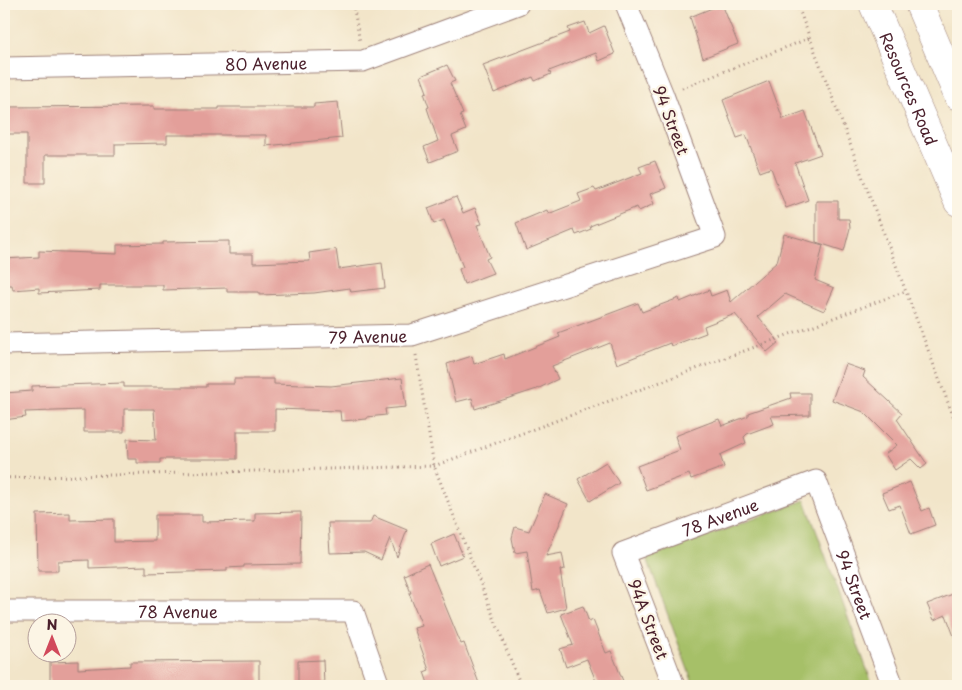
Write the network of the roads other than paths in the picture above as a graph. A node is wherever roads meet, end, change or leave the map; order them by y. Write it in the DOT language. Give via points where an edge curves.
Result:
graph roads {
  1 [pos="518,4"];
  2 [pos="626,4"];
  3 [pos="873,4"];
  4 [pos="919,4"];
  5 [pos="4,68"];
  6 [pos="958,96"];
  7 [pos="958,202"];
  8 [pos="715,237"];
  9 [pos="4,344"];
  10 [pos="816,481"];
  11 [pos="623,553"];
  12 [pos="4,611"];
  13 [pos="379,686"];
  14 [pos="674,686"];
  15 [pos="893,686"];
  1 -- 5 [label="street, 80 Avenue" via="363,61"];
  2 -- 8 [label="street, 94 Street"];
  3 -- 7 [label="main road, Resources Road"];
  4 -- 6 [label="main road"];
  8 -- 9 [label="street, 79 Avenue" via="412,335"];
  10 -- 11 [label="street, 78 Avenue"];
  10 -- 15 [label="street, 94 Street"];
  11 -- 14 [label="street, 94A Street"];
  12 -- 13 [label="street, 78 Avenue" via="353,611"];
}
